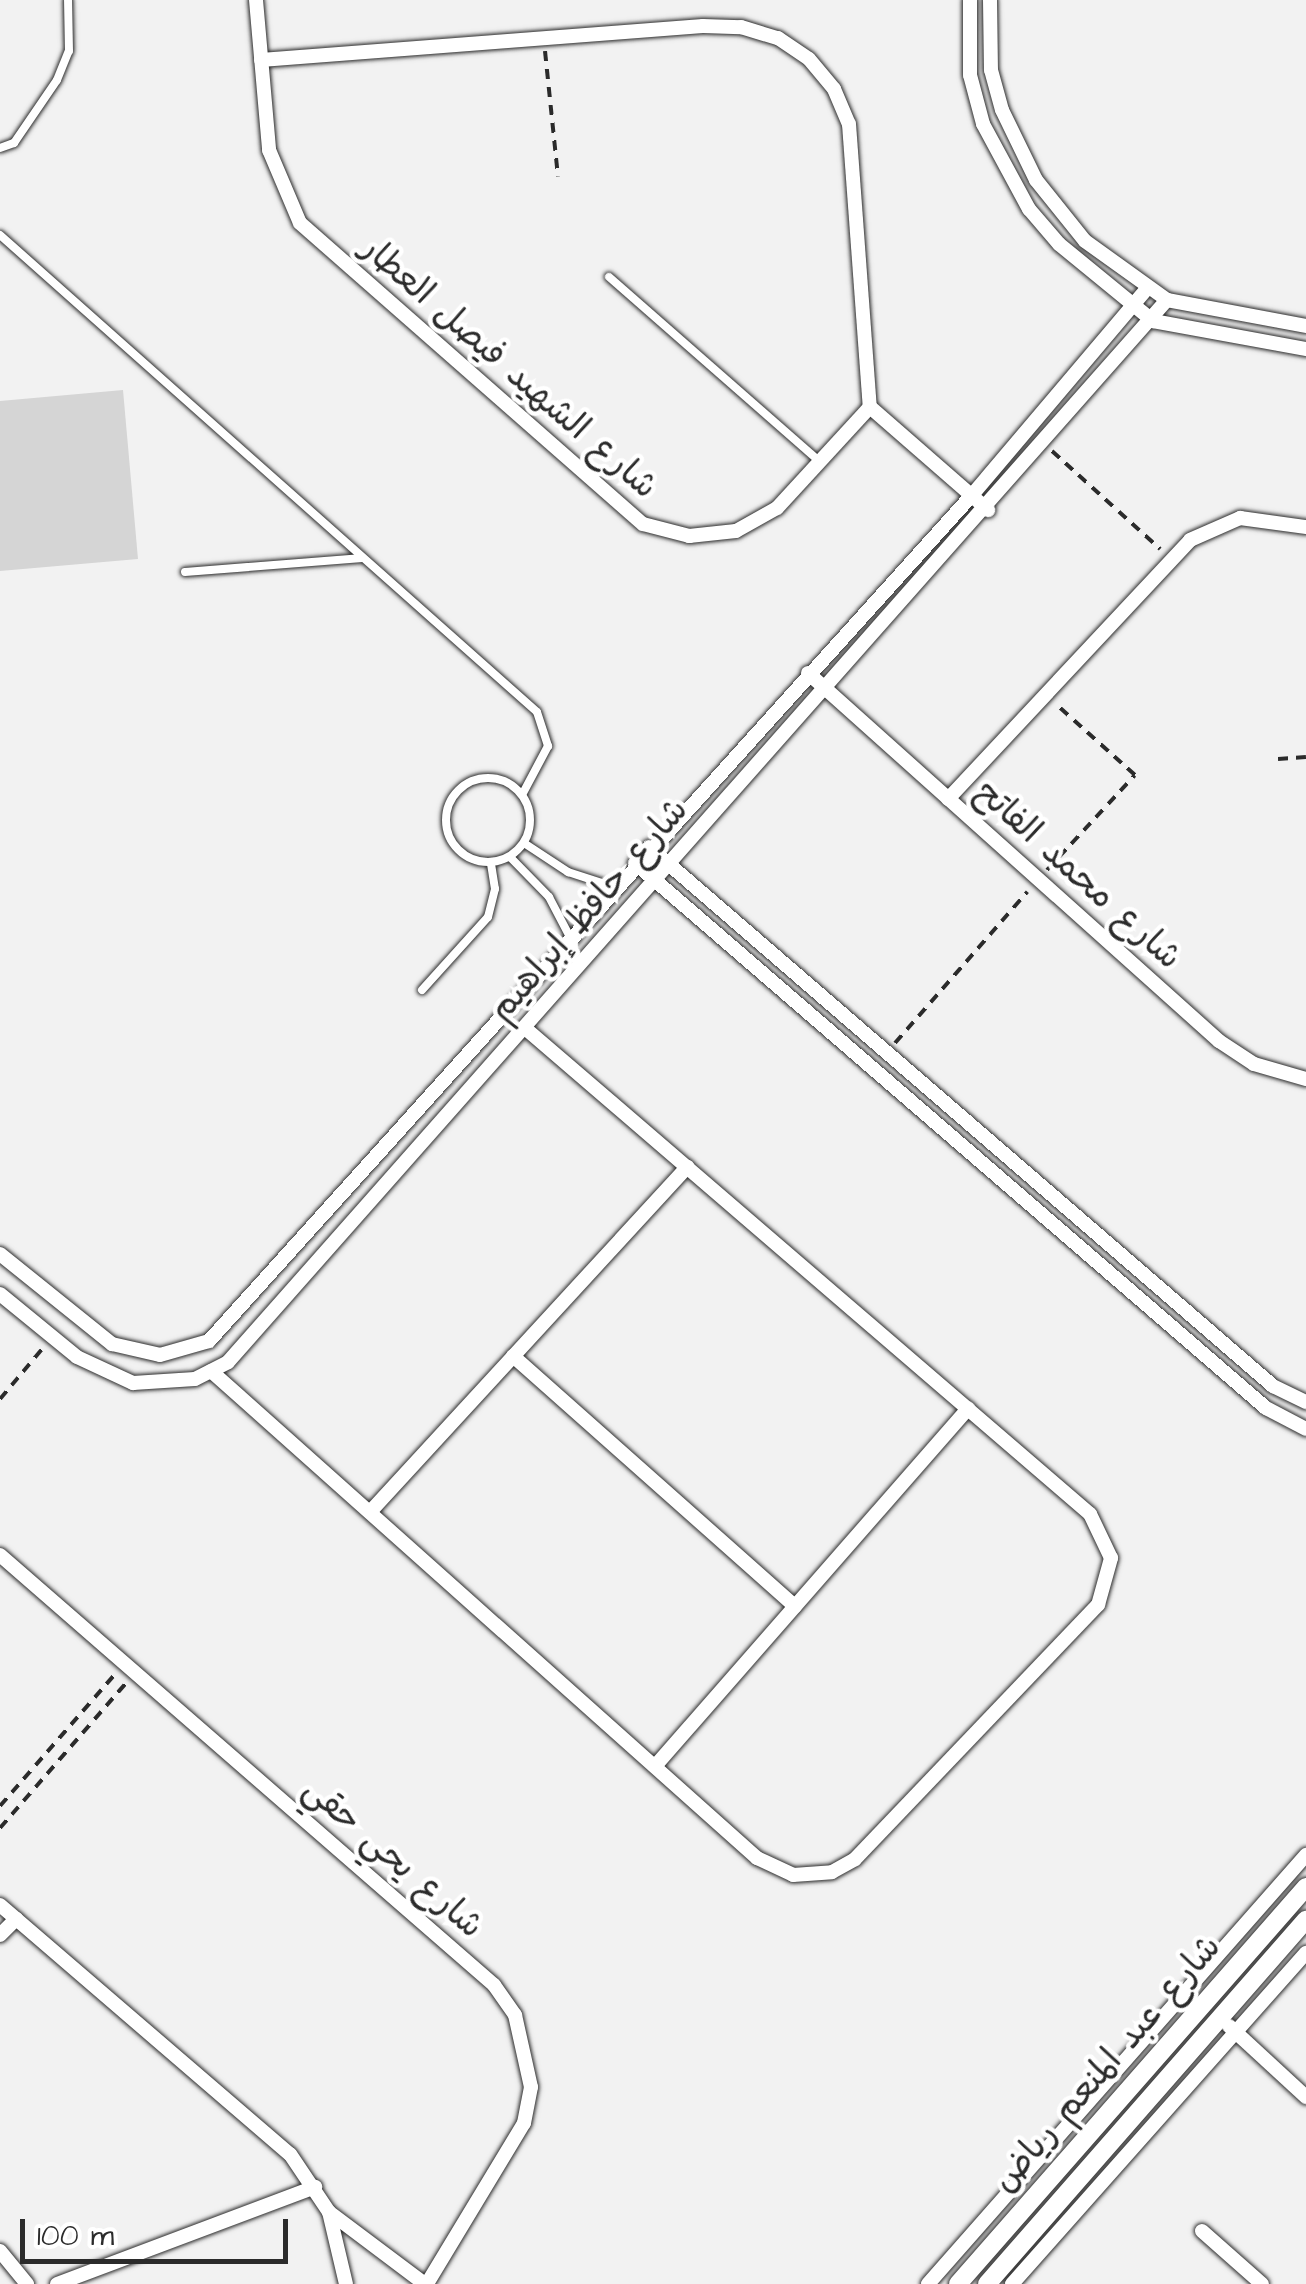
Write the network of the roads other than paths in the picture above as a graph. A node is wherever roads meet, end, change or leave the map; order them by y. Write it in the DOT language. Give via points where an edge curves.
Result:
graph roads {
  1 [pos="68,0"];
  2 [pos="256,0"];
  3 [pos="970,0"];
  4 [pos="990,0"];
  5 [pos="261,60"];
  6 [pos="0,148"];
  7 [pos="0,235"];
  8 [pos="609,277"];
  9 [pos="1146,290"];
  10 [pos="1167,300"];
  11 [pos="1134,309"];
  12 [pos="1154,320"];
  13 [pos="1306,326"];
  14 [pos="1306,348"];
  15 [pos="870,407"];
  16 [pos="819,461"];
  17 [pos="972,496"];
  18 [pos="988,510"];
  19 [pos="1306,527"];
  20 [pos="362,558"];
  21 [pos="185,572"];
  22 [pos="808,674"];
  23 [pos="826,690"];
  24 [pos="522,795"];
  25 [pos="948,799"];
  26 [pos="524,842"];
  27 [pos="650,847"];
  28 [pos="510,857"];
  29 [pos="491,863"];
  30 [pos="634,863"];
  31 [pos="669,864"];
  32 [pos="654,880"];
  33 [pos="614,887"];
  34 [pos="570,937"];
  35 [pos="422,990"];
  36 [pos="525,1028"];
  37 [pos="1306,1080"];
  38 [pos="687,1167"];
  39 [pos="353,1184"];
  40 [pos="373,1204"];
  41 [pos="0,1254"];
  42 [pos="0,1294"];
  43 [pos="512,1356"];
  44 [pos="212,1372"];
  45 [pos="1261,1376"];
  46 [pos="1246,1391"];
  47 [pos="1306,1402"];
  48 [pos="968,1408"];
  49 [pos="1306,1428"];
  50 [pos="370,1512"];
  51 [pos="0,1555"];
  52 [pos="795,1606"];
  53 [pos="656,1765"];
  54 [pos="1306,1854"];
  55 [pos="1306,1887"];
  56 [pos="0,1905"];
  57 [pos="16,1919"];
  58 [pos="1306,1920"];
  59 [pos="0,1935"];
  60 [pos="1306,1953"];
  61 [pos="1187,1988"];
  62 [pos="1203,2003"];
  63 [pos="1218,2017"];
  64 [pos="1233,2030"];
  65 [pos="1306,2097"];
  66 [pos="315,2187"];
  67 [pos="328,2212"];
  68 [pos="1202,2231"];
  69 [pos="0,2251"];
  70 [pos="27,2284"];
  71 [pos="57,2284"];
  72 [pos="346,2284"];
  73 [pos="426,2284"];
  74 [pos="928,2284"];
  75 [pos="958,2284"];
  76 [pos="987,2284"];
  77 [pos="1012,2284"];
  78 [pos="1262,2284"];
  1 -- 6 [label="lane" via="69,51 58,80 14,142"];
  2 -- 5 [label="street, شارع الشهيد فيصل العطار"];
  3 -- 11 [label="street" via="970,74 1003,168 1059,244"];
  4 -- 9 [label="street" via="990,70 1018,146 1072,226"];
  5 -- 15 [label="street" via="741,26 778,38 810,60 834,89 849,124"];
  5 -- 16 [label="street, شارع الشهيد فيصل العطار" via="269,150 300,223 643,524 689,536 736,531 777,508"];
  7 -- 20 [label="lane"];
  8 -- 16 [label="lane"];
  9 -- 10 [label="street"];
  9 -- 11 [label="street, شارع حافظ إبراهيم"];
  10 -- 12 [label="street, شارع حافظ إبراهيم"];
  10 -- 13 [label="street"];
  11 -- 12 [label="street"];
  11 -- 17 [label="street, شارع حافظ إبراهيم"];
  12 -- 14 [label="street"];
  12 -- 18 [label="street, شارع حافظ إبراهيم"];
  15 -- 16 [label="street, شارع الشهيد فيصل العطار"];
  15 -- 17 [label="street"];
  17 -- 18 [label="street"];
  17 -- 22 [label="street, شارع حافظ إبراهيم"];
  18 -- 23 [label="street, شارع حافظ إبراهيم"];
  19 -- 25 [label="street" via="1240,518 1214,526 1171,560"];
  20 -- 21 [label="lane"];
  20 -- 24 [label="lane" via="542,718 546,756"];
  22 -- 23 [label="street, شارع محمد الفاتح"];
  22 -- 27 [label="street, شارع حافظ إبراهيم"];
  23 -- 25 [label="street, شارع محمد الفاتح"];
  23 -- 31 [label="street, شارع حافظ إبراهيم"];
  24 -- 26 [label="lane" via="530,813"];
  24 -- 29 [label="lane" via="486,778 452,798 450,838 471,859"];
  25 -- 37 [label="street, شارع محمد الفاتح" via="1219,1040 1254,1064"];
  26 -- 28 [label="lane"];
  26 -- 33 [label="lane" via="568,872"];
  27 -- 30 [label="street, شارع حافظ إبراهيم"];
  27 -- 31 [label="street"];
  28 -- 29 [label="lane"];
  28 -- 34 [label="lane" via="549,896"];
  29 -- 35 [label="lane" via="495,899 488,917"];
  30 -- 32 [label="street"];
  30 -- 33 [label="street, شارع حافظ إبراهيم"];
  31 -- 32 [label="street, شارع حافظ إبراهيم"];
  31 -- 45 [label="street"];
  32 -- 36 [label="street, شارع حافظ إبراهيم"];
  32 -- 46 [label="street"];
  33 -- 34 [label="street, شارع حافظ إبراهيم"];
  34 -- 39 [label="street, شارع حافظ إبراهيم"];
  36 -- 38 [label="street"];
  36 -- 40 [label="street, شارع حافظ إبراهيم"];
  38 -- 43 [label="street"];
  38 -- 48 [label="street"];
  39 -- 40 [label="street"];
  39 -- 41 [label="street, شارع حافظ إبراهيم" via="230,1323 184,1352 135,1352 112,1344"];
  40 -- 44 [label="street, شارع حافظ إبراهيم" via="247,1346"];
  42 -- 44 [label="street, شارع حافظ إبراهيم" via="104,1372 164,1384"];
  43 -- 50 [label="street"];
  43 -- 52 [label="street"];
  44 -- 50 [label="street"];
  45 -- 46 [label="street"];
  45 -- 47 [label="street"];
  46 -- 49 [label="street"];
  48 -- 52 [label="street"];
  48 -- 53 [label="street" via="1098,1523 1111,1558 1098,1605 855,1859 832,1872 793,1875 768,1866"];
  50 -- 53 [label="street"];
  51 -- 73 [label="street, شارع يحي حقي" via="494,1984 515,2015 531,2087 524,2124"];
  52 -- 53 [label="street"];
  54 -- 61 [label="street"];
  55 -- 62 [label="street, شارع عبد المنعم رياض"];
  56 -- 57 [label="street"];
  57 -- 59 [label="street"];
  57 -- 66 [label="street" via="290,2154"];
  58 -- 63 [label="street, شارع عبد المنعم رياض"];
  60 -- 64 [label="street"];
  61 -- 62 [label="street"];
  61 -- 74 [label="street"];
  62 -- 63 [label="street"];
  62 -- 75 [label="street, شارع عبد المنعم رياض"];
  63 -- 64 [label="street"];
  63 -- 76 [label="street, شارع عبد المنعم رياض"];
  64 -- 65 [label="street"];
  64 -- 77 [label="street"];
  66 -- 67 [label="street"];
  66 -- 71 [label="street"];
  67 -- 72 [label="street"];
  67 -- 73 [label="street"];
  68 -- 78 [label="street"];
  69 -- 70 [label="street"];
}
